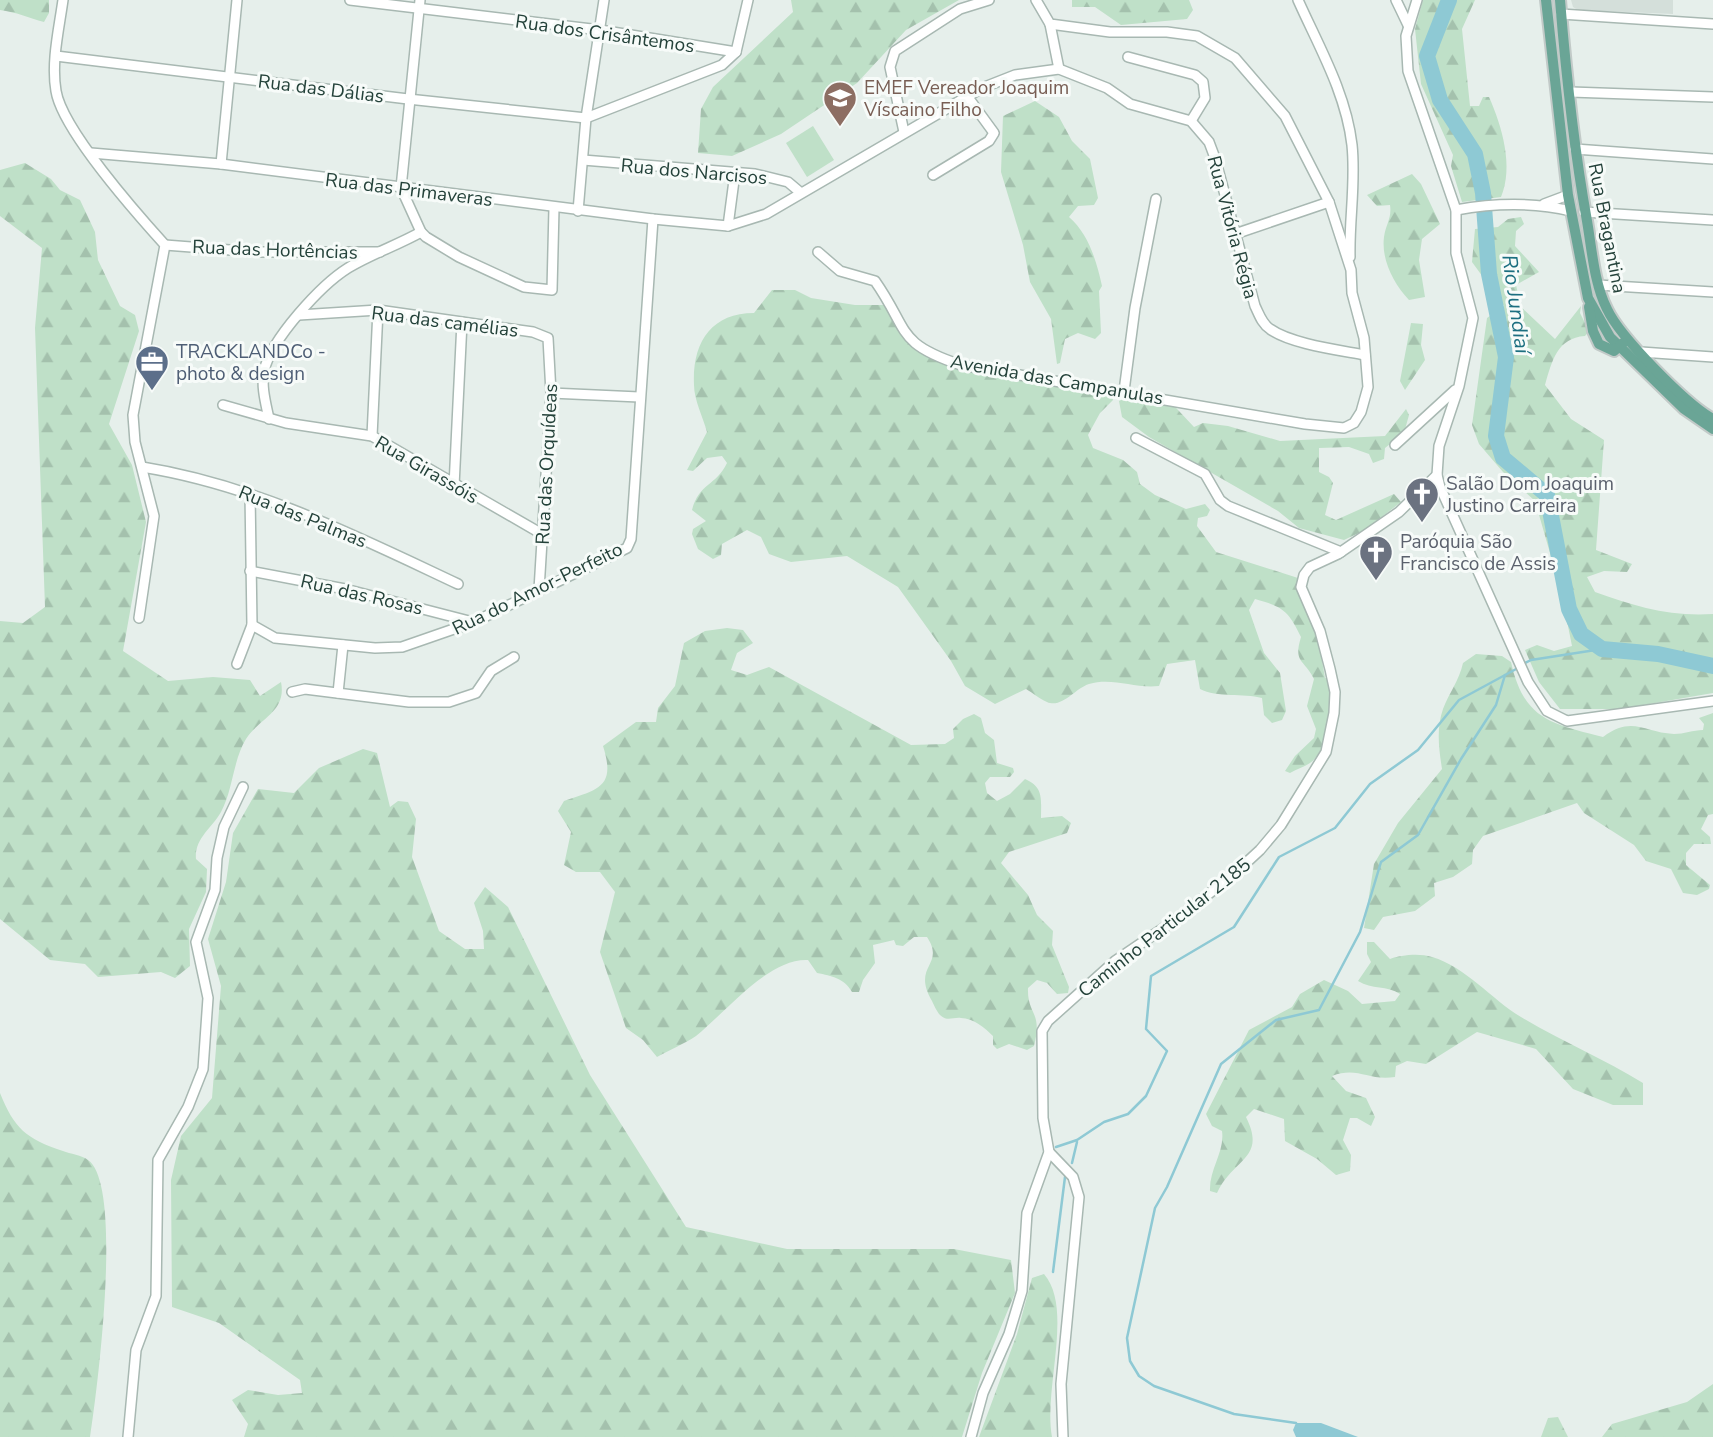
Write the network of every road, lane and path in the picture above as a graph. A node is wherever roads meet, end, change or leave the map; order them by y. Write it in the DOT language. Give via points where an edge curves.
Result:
graph roads {
  1 [pos="63,0"];
  2 [pos="237,0"];
  3 [pos="350,0"];
  4 [pos="604,0"];
  5 [pos="748,0"];
  6 [pos="989,0"];
  7 [pos="1036,0"];
  8 [pos="1298,0"];
  9 [pos="1396,0"];
  10 [pos="1417,0"];
  11 [pos="1546,0"];
  12 [pos="1560,0"];
  13 [pos="420,4"];
  14 [pos="1561,14"];
  15 [pos="1713,23"];
  16 [pos="1050,24"];
  17 [pos="1408,25"];
  18 [pos="600,30"];
  19 [pos="736,52"];
  20 [pos="56,56"];
  21 [pos="1128,57"];
  22 [pos="1059,69"];
  23 [pos="229,76"];
  24 [pos="1571,92"];
  25 [pos="967,96"];
  26 [pos="1713,97"];
  27 [pos="408,99"];
  28 [pos="586,118"];
  29 [pos="1191,121"];
  30 [pos="904,132"];
  31 [pos="1574,149"];
  32 [pos="91,153"];
  33 [pos="1713,159"];
  34 [pos="583,160"];
  35 [pos="221,164"];
  36 [pos="735,173"];
  37 [pos="933,175"];
  38 [pos="401,188"];
  39 [pos="801,193"];
  40 [pos="1156,200"];
  41 [pos="1329,202"];
  42 [pos="1570,203"];
  43 [pos="1543,205"];
  44 [pos="554,208"];
  45 [pos="1456,209"];
  46 [pos="578,211"];
  47 [pos="1584,212"];
  48 [pos="653,219"];
  49 [pos="1713,220"];
  50 [pos="728,226"];
  51 [pos="421,232"];
  52 [pos="1235,234"];
  53 [pos="165,245"];
  54 [pos="385,252"];
  55 [pos="818,252"];
  56 [pos="1351,270"];
  57 [pos="1598,285"];
  58 [pos="1713,292"];
  59 [pos="378,310"];
  60 [pos="299,315"];
  61 [pos="462,322"];
  62 [pos="1627,337"];
  63 [pos="548,338"];
  64 [pos="1621,348"];
  65 [pos="1640,352"];
  66 [pos="1365,355"];
  67 [pos="1713,357"];
  68 [pos="1657,369"];
  69 [pos="1644,371"];
  70 [pos="1459,386"];
  71 [pos="1124,391"];
  72 [pos="551,393"];
  73 [pos="639,397"];
  74 [pos="223,405"];
  75 [pos="269,419"];
  76 [pos="1713,419"];
  77 [pos="1713,429"];
  78 [pos="372,436"];
  79 [pos="1136,438"];
  80 [pos="1395,445"];
  81 [pos="142,467"];
  82 [pos="1437,475"];
  83 [pos="454,486"];
  84 [pos="250,493"];
  85 [pos="542,534"];
  86 [pos="1341,552"];
  87 [pos="250,571"];
  88 [pos="458,584"];
  89 [pos="539,590"];
  90 [pos="139,618"];
  91 [pos="474,622"];
  92 [pos="252,625"];
  93 [pos="343,645"];
  94 [pos="514,657"];
  95 [pos="237,664"];
  96 [pos="292,692"];
  97 [pos="338,693"];
  98 [pos="1713,701"];
  99 [pos="243,787"];
  100 [pos="1049,1152"];
  101 [pos="128,1437"];
  102 [pos="971,1437"];
  103 [pos="1063,1437"];
  1 -- 20 [label="street"];
  2 -- 23 [label="street"];
  3 -- 13 [label="street, Rua dos Crisântemos"];
  4 -- 18 [label="street"];
  5 -- 19 [label="street"];
  6 -- 30 [label="street" via="960,9 895,51 891,76"];
  7 -- 16 [label="street"];
  8 -- 56 [label="street" via="1332,74 1351,143"];
  9 -- 17 [label="street"];
  10 -- 17 [label="street"];
  11 -- 42 [label="main road, Rua Bragantina"];
  12 -- 14 [label="main road, Rua Bragantina"];
  13 -- 18 [label="street, Rua dos Crisântemos"];
  13 -- 27 [label="street"];
  14 -- 15 [label="street"];
  14 -- 24 [label="main road, Rua Bragantina"];
  16 -- 22 [label="street"];
  16 -- 41 [label="street" via="1197,36 1235,58 1285,116"];
  17 -- 45 [label="street" via="1408,71"];
  18 -- 19 [label="street, Rua dos Crisântemos"];
  18 -- 28 [label="street"];
  19 -- 28 [label="street" via="722,65"];
  20 -- 23 [label="street, Rua das Dálias"];
  20 -- 32 [label="street" via="58,99"];
  21 -- 29 [label="street" via="1195,75 1203,82 1205,98"];
  22 -- 25 [label="street" via="1002,78"];
  22 -- 29 [label="street" via="1107,88 1130,104"];
  23 -- 27 [label="street, Rua das Dálias"];
  23 -- 35 [label="street"];
  24 -- 26 [label="street"];
  24 -- 31 [label="main road, Rua Bragantina"];
  25 -- 30 [label="street"];
  25 -- 37 [label="street" via="994,133 989,141"];
  27 -- 28 [label="street, Rua das Dálias"];
  27 -- 38 [label="street"];
  28 -- 34 [label="street"];
  29 -- 52 [label="street, Rua Vitória Régia" via="1209,142"];
  30 -- 39 [label="street"];
  31 -- 33 [label="street"];
  31 -- 47 [label="main road, Rua Bragantina"];
  32 -- 35 [label="street, Rua das Primaveras"];
  32 -- 53 [label="street"];
  34 -- 36 [label="street, Rua dos Narcisos"];
  34 -- 46 [label="street"];
  35 -- 38 [label="street, Rua das Primaveras"];
  36 -- 39 [label="street, Rua dos Narcisos" via="778,178"];
  36 -- 50 [label="street"];
  38 -- 44 [label="street, Rua das Primaveras"];
  38 -- 51 [label="street"];
  39 -- 50 [label="street" via="766,214"];
  40 -- 71 [label="street"];
  41 -- 52 [label="street"];
  41 -- 56 [label="street"];
  42 -- 43 [label="street"];
  42 -- 43 [label="street"];
  42 -- 64 [label="main road, Rua Bragantina" via="1588,298"];
  43 -- 45 [label="street"];
  44 -- 46 [label="street, Rua das Primaveras"];
  44 -- 51 [label="street" via="552,290 524,287 459,257"];
  45 -- 70 [label="street" via="1456,253 1473,318"];
  46 -- 48 [label="street, Rua das Primaveras"];
  47 -- 49 [label="street"];
  47 -- 57 [label="main road, Rua Bragantina"];
  48 -- 50 [label="street, Rua das Primaveras"];
  48 -- 73 [label="street, Rua do Amor-Perfeito"];
  51 -- 54 [label="street"];
  52 -- 66 [label="street, Rua Vitória Régia" via="1255,306 1271,330"];
  53 -- 54 [label="street, Rua das Hortências" via="257,252"];
  53 -- 81 [label="street" via="134,415"];
  54 -- 60 [label="street" via="350,267"];
  55 -- 71 [label="street, Avenida das Campanulas" via="840,271 875,281 910,341 920,349 961,365"];
  56 -- 66 [label="street"];
  57 -- 58 [label="street"];
  57 -- 62 [label="main road, Rua Bragantina" via="1608,312"];
  59 -- 60 [label="street, Rua das camélias"];
  59 -- 61 [label="street, Rua das camélias"];
  59 -- 78 [label="street"];
  60 -- 75 [label="street" via="276,343 264,371"];
  61 -- 63 [label="street, Rua das camélias"];
  61 -- 83 [label="street"];
  62 -- 64 [label="main road"];
  62 -- 65 [label="main road, Rua Bragantina"];
  63 -- 72 [label="street, Rua das Orquídeas"];
  64 -- 69 [label="main road, Rua Bragantina"];
  65 -- 67 [label="street"];
  65 -- 68 [label="main road, Rua Bragantina"];
  66 -- 71 [label="street, Avenida das Campanulas" via="1368,387 1361,412 1344,428"];
  68 -- 69 [label="main road"];
  68 -- 76 [label="main road, Rua Bragantina"];
  69 -- 77 [label="main road, Rua Bragantina" via="1696,420"];
  70 -- 80 [label="street"];
  70 -- 82 [label="street" via="1439,446"];
  72 -- 73 [label="street"];
  72 -- 85 [label="street, Rua das Orquídeas"];
  73 -- 89 [label="street, Rua do Amor-Perfeito" via="629,544"];
  74 -- 75 [label="street, Rua Girassóis"];
  75 -- 78 [label="street, Rua Girassóis"];
  78 -- 83 [label="street, Rua Girassóis"];
  79 -- 86 [label="street" via="1205,474 1224,503"];
  81 -- 84 [label="street, Rua das Palmas"];
  81 -- 90 [label="street" via="154,516"];
  82 -- 86 [label="street" via="1399,512"];
  82 -- 98 [label="street" via="1528,682 1547,711 1566,721"];
  83 -- 85 [label="street, Rua Girassóis"];
  84 -- 87 [label="street"];
  84 -- 88 [label="street, Rua das Palmas" via="304,512"];
  85 -- 89 [label="street, Rua das Orquídeas"];
  86 -- 100 [label="street, Caminho Particular 2185" via="1310,567 1301,587 1320,631 1335,692 1326,752 1260,850 1174,921 1115,961 1048,1021 1040,1037"];
  87 -- 91 [label="street, Rua das Rosas"];
  87 -- 92 [label="street"];
  89 -- 91 [label="street, Rua do Amor-Perfeito"];
  91 -- 93 [label="street, Rua do Amor-Perfeito" via="402,647"];
  92 -- 93 [label="street, Rua do Amor-Perfeito" via="275,638"];
  92 -- 95 [label="street"];
  93 -- 97 [label="street"];
  94 -- 97 [label="street" via="491,671 476,692 449,702"];
  96 -- 97 [label="street"];
  99 -- 101 [label="street" via="224,827 215,890 196,942 208,998 203,1069 158,1160 156,1296 136,1350"];
  100 -- 102 [label="street, Caminho Particular 2185" via="1027,1213 1021,1291"];
  100 -- 103 [label="street" via="1073,1177 1079,1197 1061,1384"];
}
